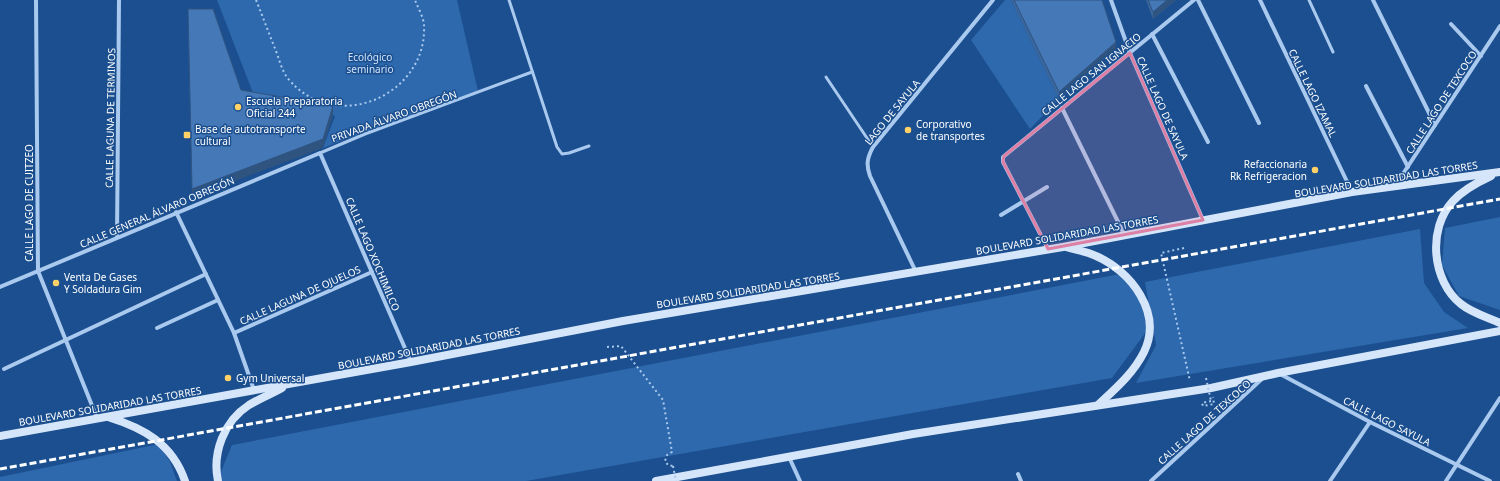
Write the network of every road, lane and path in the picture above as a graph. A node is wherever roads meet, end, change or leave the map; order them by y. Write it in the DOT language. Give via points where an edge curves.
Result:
graph roads {
  1 [pos="36,0"];
  2 [pos="119,0"];
  3 [pos="256,0"];
  4 [pos="415,0"];
  5 [pos="509,0"];
  6 [pos="993,0"];
  7 [pos="1111,0"];
  8 [pos="1194,0"];
  9 [pos="1198,0"];
  10 [pos="1260,0"];
  11 [pos="1309,0"];
  12 [pos="1373,0"];
  13 [pos="1451,24"];
  14 [pos="1500,26"];
  15 [pos="1152,34"];
  16 [pos="1333,52"];
  17 [pos="1130,53"];
  18 [pos="1481,56"];
  19 [pos="532,72"];
  20 [pos="826,77"];
  21 [pos="1366,86"];
  22 [pos="1062,108"];
  23 [pos="1259,123"];
  24 [pos="1435,125"];
  25 [pos="1208,142"];
  26 [pos="589,146"];
  27 [pos="873,147"];
  28 [pos="320,153"];
  29 [pos="1408,167"];
  30 [pos="1500,172"];
  31 [pos="1394,186"];
  32 [pos="1047,187"];
  33 [pos="1352,192"];
  34 [pos="1023,202"];
  35 [pos="176,212"];
  36 [pos="1001,215"];
  37 [pos="1204,220"];
  38 [pos="1124,234"];
  39 [pos="117,237"];
  40 [pos="1063,246"];
  41 [pos="1184,248"];
  42 [pos="1048,249"];
  43 [pos="38,271"];
  44 [pos="372,272"];
  45 [pos="916,272"];
  46 [pos="206,274"];
  47 [pos="0,287"];
  48 [pos="218,300"];
  49 [pos="1500,323"];
  50 [pos="157,328"];
  51 [pos="1500,331"];
  52 [pos="234,333"];
  53 [pos="66,340"];
  54 [pos="607,348"];
  55 [pos="411,362"];
  56 [pos="4,370"];
  57 [pos="1278,373"];
  58 [pos="1267,375"];
  59 [pos="1206,378"];
  60 [pos="1195,380"];
  61 [pos="289,384"];
  62 [pos="254,390"];
  63 [pos="1500,398"];
  64 [pos="1214,404"];
  65 [pos="1098,405"];
  66 [pos="106,417"];
  67 [pos="97,418"];
  68 [pos="1370,422"];
  69 [pos="0,436"];
  70 [pos="789,457"];
  71 [pos="1457,465"];
  72 [pos="1018,474"];
  73 [pos="185,481"];
  74 [pos="218,481"];
  75 [pos="656,481"];
  76 [pos="676,481"];
  77 [pos="800,481"];
  78 [pos="1021,481"];
  79 [pos="1151,481"];
  80 [pos="1330,481"];
  81 [pos="1446,481"];
  82 [pos="1490,481"];
  1 -- 43 [label="street, CALLE LAGO DE CUITZEO"];
  2 -- 39 [label="street, CALLE LAGUNA DE TERMINOS"];
  3 -- 4 [label="path" via="285,75 308,95 321,102 336,105 358,105 379,99 395,89 407,77 421,52 423,38 424,24"];
  5 -- 19 [label="lane"];
  6 -- 27 [label="street, LAGO DE SAYULA"];
  7 -- 17 [label="street, CALLE LAGO DE SAYULA"];
  8 -- 15 [label="street, CALLE LAGO SAN IGNACIO"];
  9 -- 23 [label="street"];
  10 -- 33 [label="street, CALLE LAGO IZAMAL"];
  11 -- 16 [label="lane"];
  12 -- 24 [label="street"];
  13 -- 18 [label="street"];
  14 -- 18 [label="street, CALLE LAGO DE TEXCOCO"];
  15 -- 17 [label="street, CALLE LAGO SAN IGNACIO"];
  15 -- 25 [label="street"];
  17 -- 22 [label="street, CALLE LAGO SAN IGNACIO"];
  17 -- 37 [label="street, CALLE LAGO DE SAYULA"];
  18 -- 24 [label="street, CALLE LAGO DE TEXCOCO"];
  19 -- 26 [label="lane" via="562,154"];
  19 -- 28 [label="lane, PRIVADA ÁLVARO OBREGÓN"];
  20 -- 27 [label="lane"];
  21 -- 29 [label="street"];
  22 -- 34 [label="street, CALLE LAGO SAN IGNACIO" via="1002,158"];
  22 -- 38 [label="street"];
  24 -- 29 [label="street, CALLE LAGO DE TEXCOCO"];
  27 -- 45 [label="street, LAGO DE SAYULA" via="867,158 870,176"];
  28 -- 35 [label="street, CALLE GENERAL ÁLVARO OBREGÓN"];
  28 -- 44 [label="street, CALLE LAGO XOCHIMILCO"];
  29 -- 31 [label="street, CALLE LAGO DE TEXCOCO"];
  30 -- 31 [label="main road, BOULEVARD SOLIDARIDAD LAS TORRES"];
  30 -- 49 [label="main road" via="1476,184 1452,201 1440,224 1436,251 1442,277 1461,305"];
  31 -- 33 [label="main road, BOULEVARD SOLIDARIDAD LAS TORRES"];
  32 -- 34 [label="street"];
  33 -- 37 [label="main road, BOULEVARD SOLIDARIDAD LAS TORRES"];
  34 -- 36 [label="street"];
  34 -- 42 [label="street"];
  35 -- 39 [label="street, CALLE GENERAL ÁLVARO OBREGÓN"];
  35 -- 46 [label="street"];
  37 -- 38 [label="main road, BOULEVARD SOLIDARIDAD LAS TORRES"];
  38 -- 40 [label="main road, BOULEVARD SOLIDARIDAD LAS TORRES"];
  39 -- 43 [label="street, CALLE GENERAL ÁLVARO OBREGÓN"];
  40 -- 42 [label="main road, BOULEVARD SOLIDARIDAD LAS TORRES"];
  40 -- 65 [label="main road" via="1096,256 1115,268 1137,289 1147,309 1149,332 1144,352 1125,380"];
  41 -- 60 [label="path" via="1161,253 1189,381"];
  42 -- 45 [label="main road, BOULEVARD SOLIDARIDAD LAS TORRES"];
  43 -- 47 [label="street, CALLE GENERAL ÁLVARO OBREGÓN"];
  43 -- 53 [label="street, CALLE LAGO DE CUITZEO"];
  44 -- 52 [label="street, CALLE LAGUNA DE OJUELOS"];
  44 -- 55 [label="street, CALLE LAGO XOCHIMILCO"];
  45 -- 55 [label="main road, BOULEVARD SOLIDARIDAD LAS TORRES" via="623,321"];
  46 -- 48 [label="street"];
  46 -- 53 [label="street"];
  48 -- 50 [label="street"];
  48 -- 52 [label="street"];
  51 -- 57 [label="main road"];
  52 -- 62 [label="street"];
  53 -- 56 [label="street"];
  53 -- 67 [label="street, CALLE LAGO DE CUITZEO"];
  54 -- 76 [label="path, bridge" via="621,346 663,400 672,452 665,460 668,465 673,466"];
  55 -- 61 [label="main road, BOULEVARD SOLIDARIDAD LAS TORRES"];
  57 -- 58 [label="main road"];
  57 -- 68 [label="street, CALLE LAGO SAYULA"];
  58 -- 65 [label="main road" via="1211,388"];
  58 -- 79 [label="street, CALLE LAGO DE TEXCOCO"];
  59 -- 64 [label="path, bridge" via="1211,401 1202,403 1203,406"];
  61 -- 62 [label="main road, BOULEVARD SOLIDARIDAD LAS TORRES"];
  61 -- 74 [label="main road" via="248,406 233,420 219,448"];
  62 -- 66 [label="main road, BOULEVARD SOLIDARIDAD LAS TORRES"];
  63 -- 71 [label="street"];
  65 -- 70 [label="main road"];
  66 -- 67 [label="main road, BOULEVARD SOLIDARIDAD LAS TORRES"];
  66 -- 73 [label="main road" via="130,425 161,443 173,458"];
  67 -- 69 [label="main road, BOULEVARD SOLIDARIDAD LAS TORRES"];
  68 -- 71 [label="street, CALLE LAGO SAYULA"];
  68 -- 80 [label="street"];
  70 -- 75 [label="main road"];
  70 -- 77 [label="street"];
  71 -- 81 [label="street"];
  71 -- 82 [label="street, CALLE LAGO SAYULA"];
  72 -- 78 [label="street"];
}
